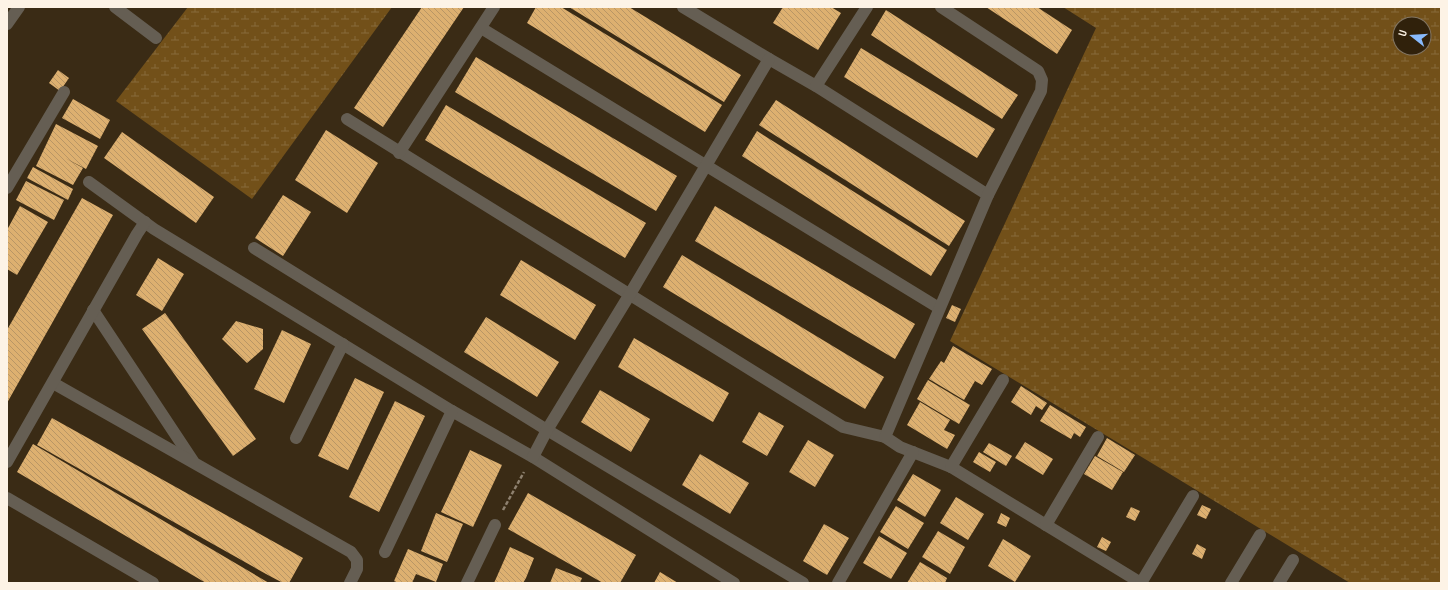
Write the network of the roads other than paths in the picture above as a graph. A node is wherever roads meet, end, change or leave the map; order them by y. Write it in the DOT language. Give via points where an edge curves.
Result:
graph roads {
  1 [pos="19,7"];
  2 [pos="115,7"];
  3 [pos="494,7"];
  4 [pos="683,7"];
  5 [pos="867,7"];
  6 [pos="941,7"];
  7 [pos="7,24"];
  8 [pos="481,28"];
  9 [pos="156,38"];
  10 [pos="769,59"];
  11 [pos="816,86"];
  12 [pos="64,92"];
  13 [pos="347,119"];
  14 [pos="399,153"];
  15 [pos="706,166"];
  16 [pos="89,182"];
  17 [pos="7,188"];
  18 [pos="988,195"];
  19 [pos="145,222"];
  20 [pos="254,248"];
  21 [pos="630,294"];
  22 [pos="939,308"];
  23 [pos="93,310"];
  24 [pos="343,344"];
  25 [pos="1003,380"];
  26 [pos="52,384"];
  27 [pos="452,411"];
  28 [pos="547,430"];
  29 [pos="884,437"];
  30 [pos="1098,437"];
  31 [pos="296,438"];
  32 [pos="913,452"];
  33 [pos="533,457"];
  34 [pos="7,462"];
  35 [pos="195,464"];
  36 [pos="951,467"];
  37 [pos="1193,496"];
  38 [pos="7,498"];
  39 [pos="495,525"];
  40 [pos="1046,525"];
  41 [pos="1260,535"];
  42 [pos="385,552"];
  43 [pos="1293,560"];
  44 [pos="153,583"];
  45 [pos="350,583"];
  46 [pos="467,583"];
  47 [pos="734,583"];
  48 [pos="803,583"];
  49 [pos="838,583"];
  50 [pos="1141,583"];
  51 [pos="1231,583"];
  52 [pos="1279,583"];
  1 -- 7 [label="street"];
  2 -- 9 [label="street"];
  3 -- 8 [label="street"];
  4 -- 10 [label="street"];
  5 -- 11 [label="street"];
  6 -- 18 [label="street" via="1038,71 1042,80 1041,91"];
  8 -- 14 [label="street"];
  8 -- 15 [label="street"];
  10 -- 11 [label="street"];
  10 -- 15 [label="street"];
  11 -- 18 [label="street"];
  12 -- 17 [label="street"];
  13 -- 14 [label="street"];
  14 -- 21 [label="street"];
  15 -- 21 [label="street"];
  15 -- 22 [label="street"];
  16 -- 19 [label="street"];
  18 -- 22 [label="street"];
  19 -- 23 [label="street"];
  19 -- 24 [label="street"];
  20 -- 28 [label="street"];
  21 -- 28 [label="street"];
  21 -- 29 [label="street" via="843,427"];
  22 -- 29 [label="street"];
  23 -- 26 [label="street"];
  23 -- 35 [label="street"];
  24 -- 27 [label="street"];
  24 -- 31 [label="street"];
  25 -- 36 [label="street"];
  26 -- 34 [label="street"];
  26 -- 35 [label="street"];
  27 -- 33 [label="street"];
  27 -- 42 [label="street"];
  28 -- 33 [label="street"];
  28 -- 48 [label="street"];
  29 -- 32 [label="street"];
  30 -- 40 [label="street"];
  32 -- 36 [label="street"];
  32 -- 49 [label="street"];
  33 -- 47 [label="street"];
  35 -- 45 [label="street" via="351,552 357,560 357,569"];
  36 -- 40 [label="street"];
  37 -- 50 [label="street"];
  38 -- 44 [label="street"];
  39 -- 46 [label="street"];
  40 -- 50 [label="street"];
  41 -- 51 [label="street"];
  43 -- 52 [label="street"];
}
